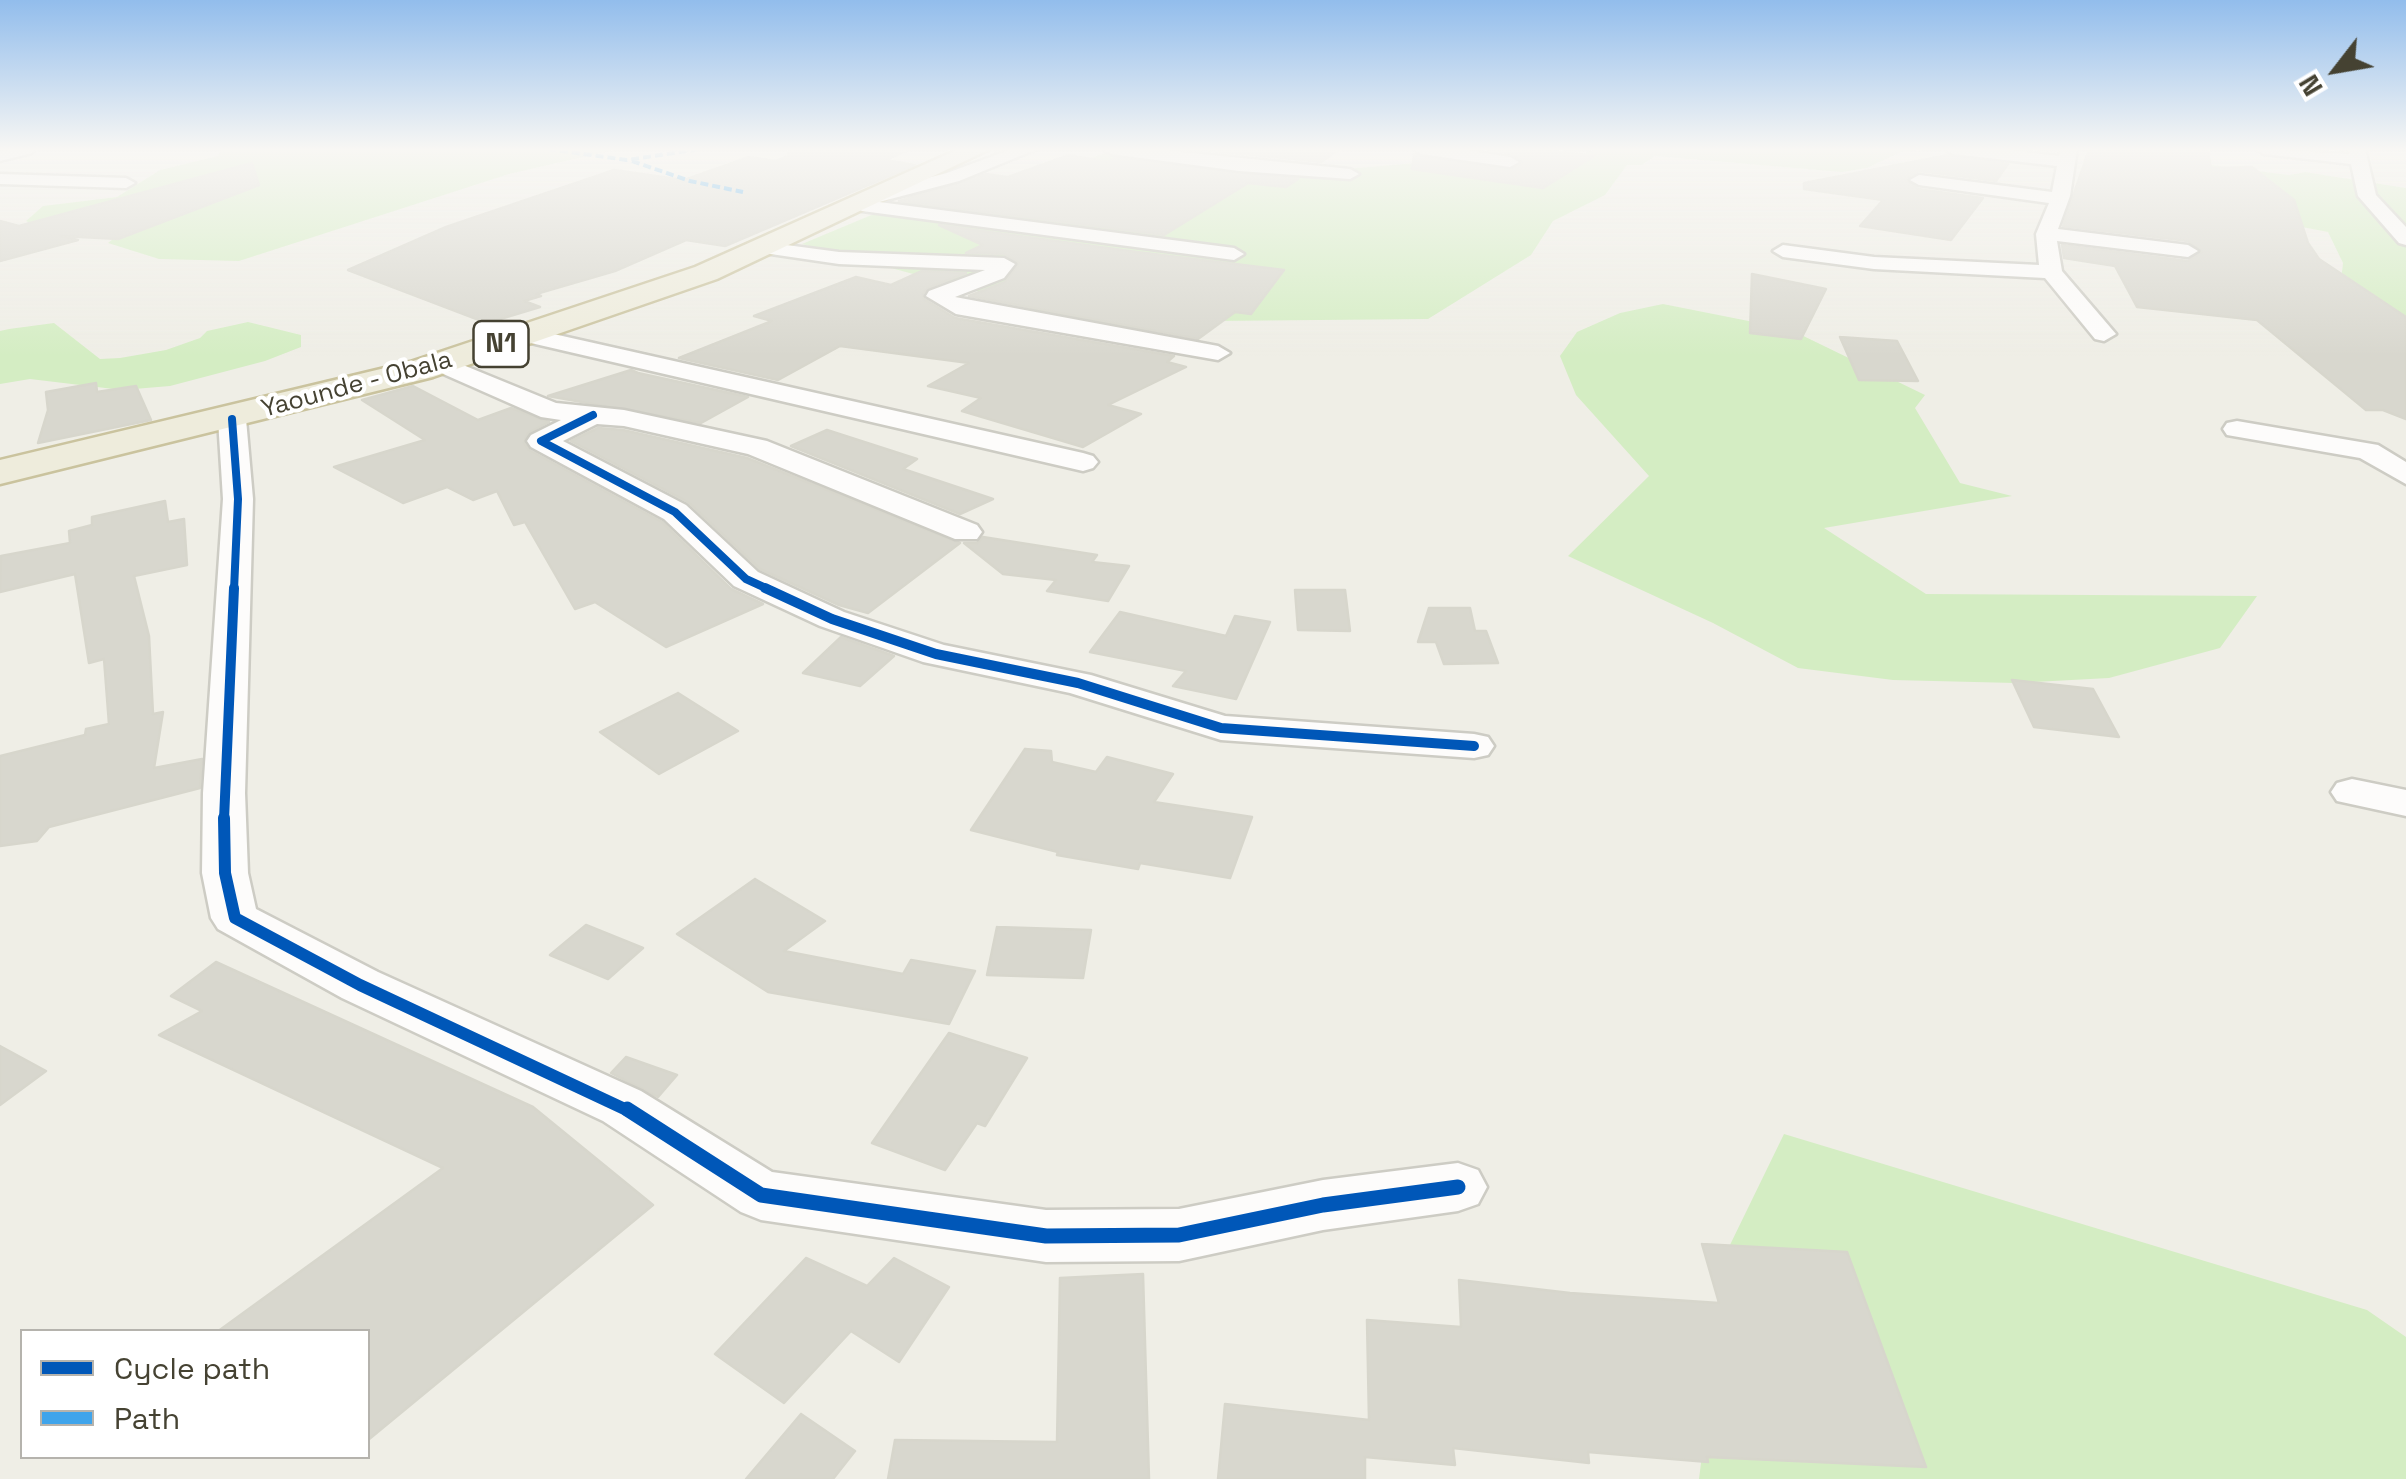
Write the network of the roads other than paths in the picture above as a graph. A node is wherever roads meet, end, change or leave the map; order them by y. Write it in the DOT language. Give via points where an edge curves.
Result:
graph roads {
  1 [pos="830,218"];
  2 [pos="991,218"];
  3 [pos="2052,218"];
  4 [pos="2387,218"];
  5 [pos="2046,234"];
  6 [pos="2406,239"];
  7 [pos="764,248"];
  8 [pos="2188,251"];
  9 [pos="1783,252"];
  10 [pos="1234,254"];
  11 [pos="2051,272"];
  12 [pos="2104,334"];
  13 [pos="527,335"];
  14 [pos="1218,353"];
  15 [pos="441,364"];
  16 [pos="594,415"];
  17 [pos="232,418"];
  18 [pos="2237,429"];
  19 [pos="1083,462"];
  20 [pos="0,472"];
  21 [pos="2406,475"];
  22 [pos="966,532"];
  23 [pos="1474,746"];
  24 [pos="2352,792"];
  25 [pos="2406,803"];
  26 [pos="1458,1187"];
  1 -- 7 [label="highway, Yaounde - Obala / N1"];
  2 -- 10 [label="street"];
  3 -- 5 [label="street"];
  4 -- 6 [label="street"];
  5 -- 8 [label="street"];
  5 -- 11 [label="street"];
  7 -- 13 [label="highway, Yaounde - Obala / N1"];
  7 -- 14 [label="street" via="1004,264 937,296 956,307"];
  9 -- 11 [label="street"];
  11 -- 12 [label="street"];
  13 -- 15 [label="highway, Yaounde - Obala / N1"];
  13 -- 19 [label="street"];
  15 -- 16 [label="street" via="550,411"];
  15 -- 17 [label="highway, Yaounde - Obala / N1"];
  16 -- 22 [label="street" via="757,447"];
  16 -- 23 [label="street" via="540,441 675,512 746,579 832,619 936,654 1078,683 1220,728"];
  17 -- 20 [label="highway, Yaounde - Obala / N1"];
  17 -- 26 [label="street" via="238,498 224,873 236,918 360,985 622,1106 761,1195 1046,1236 1179,1235 1323,1205"];
  18 -- 21 [label="street" via="2368,451"];
  24 -- 25 [label="street"];
}
